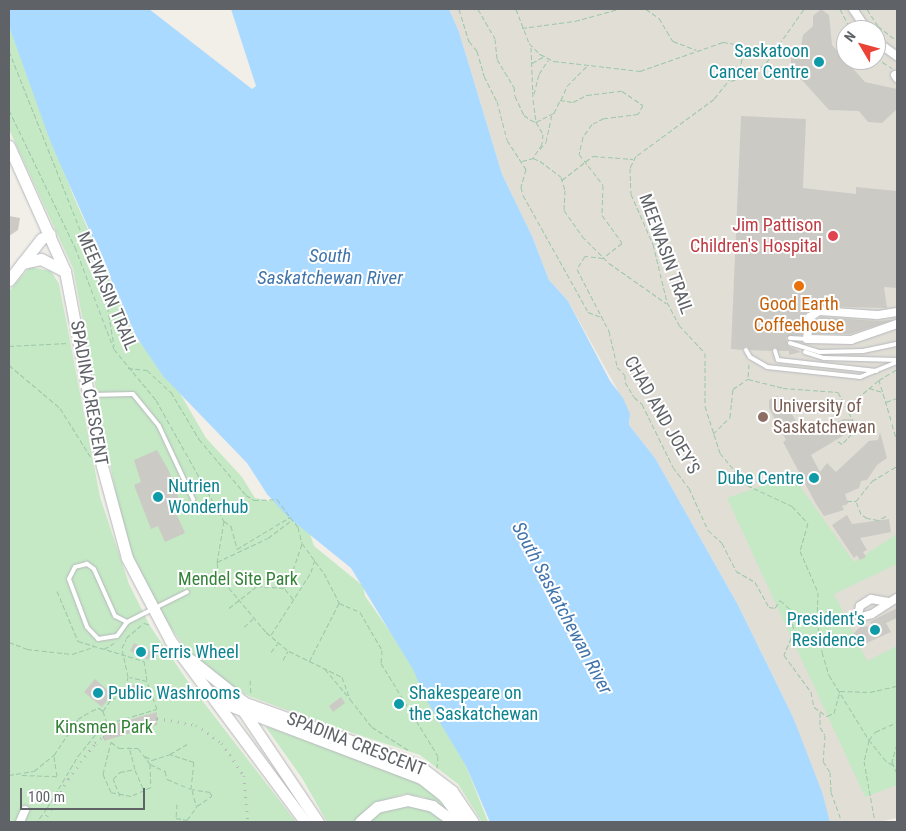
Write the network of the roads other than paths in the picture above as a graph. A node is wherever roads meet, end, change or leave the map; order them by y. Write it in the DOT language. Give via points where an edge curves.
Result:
graph roads {
  1 [pos="853,9"];
  2 [pos="860,20"];
  3 [pos="886,48"];
  4 [pos="897,56"];
  5 [pos="9,146"];
  6 [pos="50,234"];
  7 [pos="22,263"];
  8 [pos="65,271"];
  9 [pos="9,280"];
  10 [pos="897,312"];
  11 [pos="897,324"];
  12 [pos="790,338"];
  13 [pos="808,339"];
  14 [pos="790,343"];
  15 [pos="897,344"];
  16 [pos="746,350"];
  17 [pos="775,351"];
  18 [pos="805,352"];
  19 [pos="897,361"];
  20 [pos="879,372"];
  21 [pos="89,395"];
  22 [pos="193,499"];
  23 [pos="187,592"];
  24 [pos="897,598"];
  25 [pos="888,602"];
  26 [pos="149,612"];
  27 [pos="127,622"];
  28 [pos="170,640"];
  29 [pos="223,688"];
  30 [pos="214,699"];
  31 [pos="244,712"];
  32 [pos="25,810"];
  33 [pos="20,822"];
  34 [pos="305,822"];
  35 [pos="318,822"];
  36 [pos="360,822"];
  37 [pos="454,822"];
  38 [pos="463,822"];
  39 [pos="472,822"];
  1 -- 2 [label="street"];
  3 -- 4 [label="street"];
  5 -- 6 [label="street, SPADINA CRESCENT"];
  6 -- 7 [label="street" via="41,239"];
  6 -- 8 [label="street, SPADINA CRESCENT"];
  7 -- 8 [label="street" via="41,259"];
  7 -- 9 [label="street"];
  8 -- 21 [label="street, SPADINA CRESCENT"];
  10 -- 13 [label="street" via="877,315 819,311 810,317"];
  11 -- 13 [label="street" via="851,340"];
  12 -- 13 [label="lane"];
  14 -- 15 [label="lane" via="820,352 863,351"];
  16 -- 20 [label="lane" via="753,359 767,367 860,377"];
  17 -- 20 [label="lane" via="778,360"];
  18 -- 19 [label="lane" via="824,358"];
  19 -- 20 [label="lane"];
  21 -- 22 [label="lane" via="133,394 159,426"];
  21 -- 26 [label="street, SPADINA CRESCENT" via="113,512"];
  23 -- 26 [label="lane"];
  24 -- 25 [label="street"];
  26 -- 27 [label="lane"];
  26 -- 28 [label="street, SPADINA CRESCENT"];
  27 -- 27 [label="lane" via="115,616 94,569 87,564 75,567 69,579 91,634 108,639 123,631"];
  28 -- 29 [label="street, SPADINA CRESCENT"];
  28 -- 30 [label="street, SPADINA CRESCENT"];
  29 -- 31 [label="street, SPADINA CRESCENT"];
  29 -- 39 [label="street, SPADINA CRESCENT" via="254,706 418,765 452,791"];
  30 -- 31 [label="street, SPADINA CRESCENT"];
  30 -- 34 [label="street, SPADINA CRESCENT"];
  31 -- 35 [label="street, SPADINA CRESCENT"];
  31 -- 38 [label="street, SPADINA CRESCENT" via="420,778 444,796"];
  32 -- 33 [label="street"];
  36 -- 37 [label="street" via="378,807 407,800 432,806"];
}
